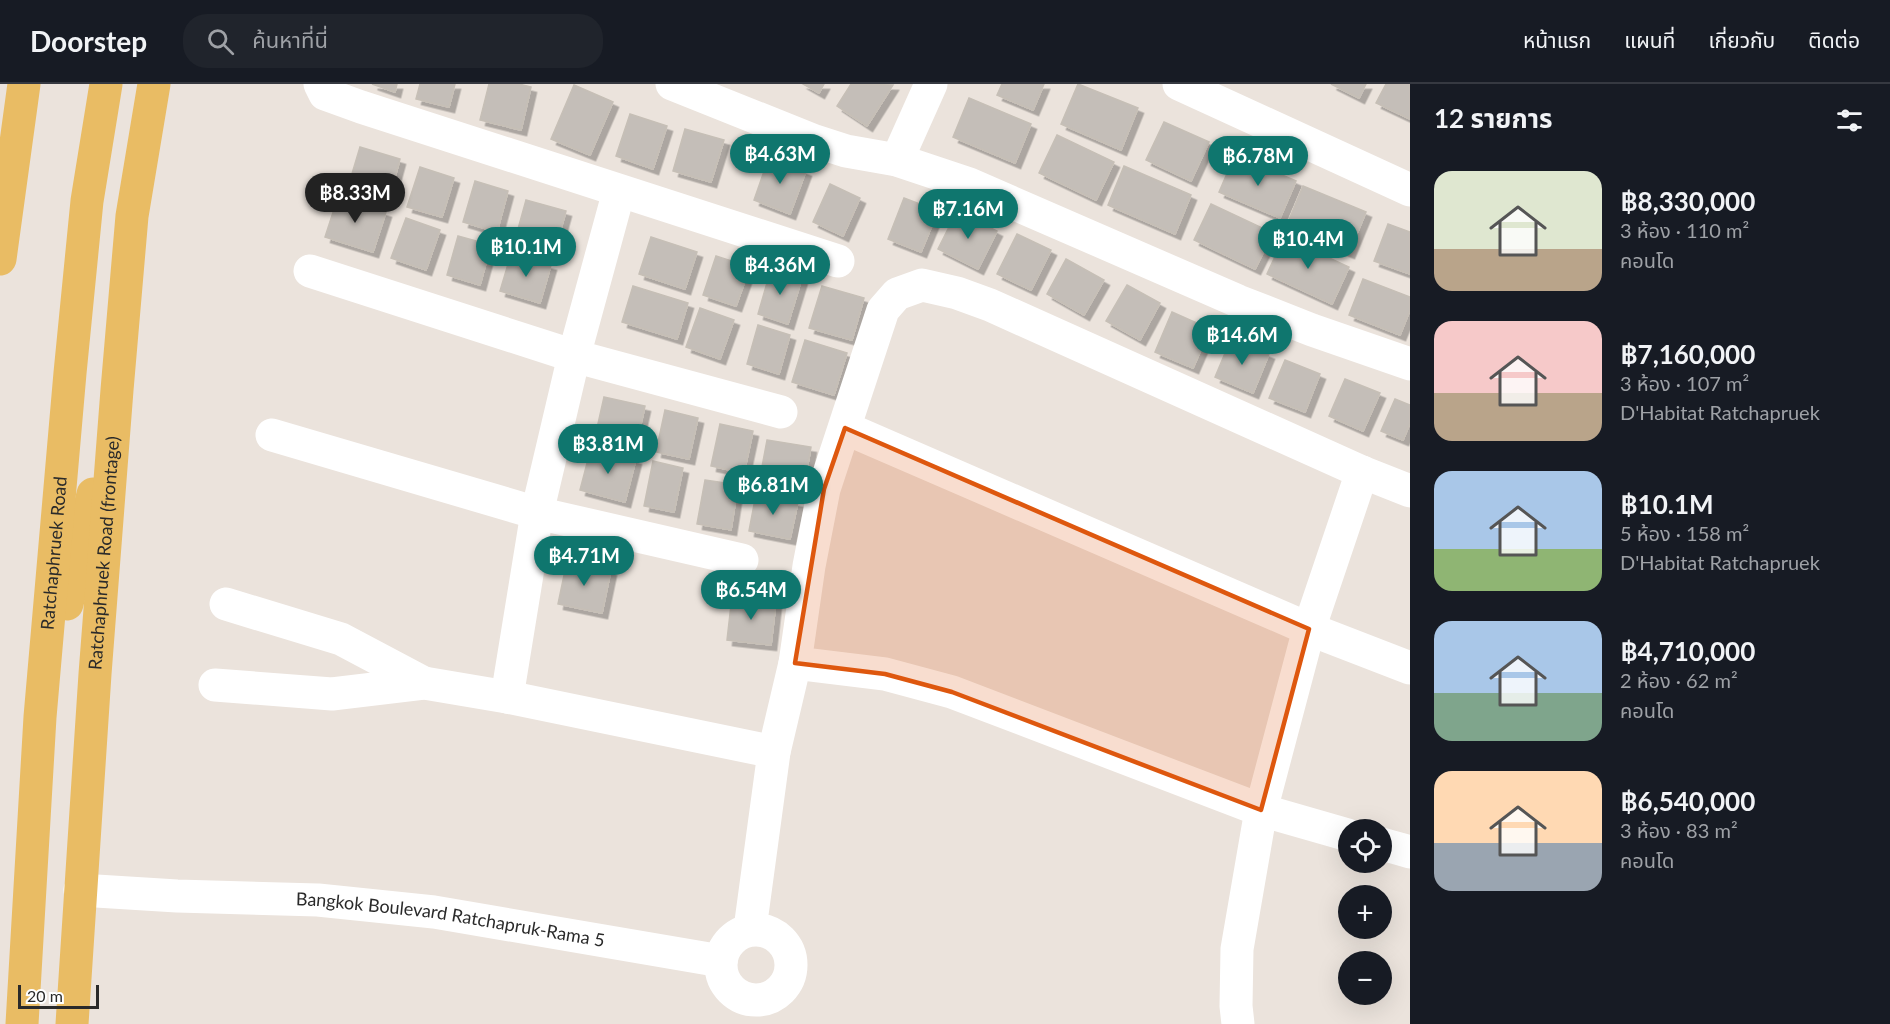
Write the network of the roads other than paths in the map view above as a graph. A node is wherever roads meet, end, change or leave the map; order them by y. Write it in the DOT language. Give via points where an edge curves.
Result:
graph roads {
  1 [pos="24,84"];
  2 [pos="106,84"];
  3 [pos="154,84"];
  4 [pos="320,84"];
  5 [pos="672,84"];
  6 [pos="931,84"];
  7 [pos="1179,84"];
  8 [pos="897,160"];
  9 [pos="1410,190"];
  10 [pos="619,191"];
  11 [pos="0,259"];
  12 [pos="838,261"];
  13 [pos="310,272"];
  14 [pos="574,356"];
  15 [pos="1410,364"];
  16 [pos="117,390"];
  17 [pos="781,412"];
  18 [pos="844,428"];
  19 [pos="272,435"];
  20 [pos="1362,472"];
  21 [pos="1410,491"];
  22 [pos="537,513"];
  23 [pos="742,560"];
  24 [pos="226,604"];
  25 [pos="1309,628"];
  26 [pos="795,663"];
  27 [pos="1410,668"];
  28 [pos="424,683"];
  29 [pos="215,685"];
  30 [pos="507,697"];
  31 [pos="40,717"];
  32 [pos="774,752"];
  33 [pos="1261,810"];
  34 [pos="1338,832"];
  35 [pos="1392,847"];
  36 [pos="1410,852"];
  37 [pos="80,890"];
  38 [pos="750,929"];
  39 [pos="721,961"];
  40 [pos="753,1012"];
  41 [pos="22,1024"];
  42 [pos="72,1024"];
  43 [pos="1238,1024"];
  1 -- 11 [label="main road"];
  2 -- 31 [label="main road, Ratchaphruek Road" via="87,201"];
  3 -- 16 [label="main road, Ratchaphruek Road (frontage)" via="132,216"];
  4 -- 10 [label="street" via="325,94"];
  5 -- 8 [label="street" via="815,141"];
  6 -- 8 [label="street"];
  7 -- 9 [label="street"];
  8 -- 15 [label="street" via="969,184 1238,301"];
  10 -- 12 [label="street"];
  10 -- 14 [label="street"];
  13 -- 14 [label="street"];
  14 -- 17 [label="street"];
  14 -- 22 [label="street"];
  16 -- 31 [label="main road"];
  16 -- 37 [label="main road, Ratchaphruek Road (frontage)"];
  18 -- 20 [label="street" via="883,310 897,294 922,285 990,305"];
  18 -- 25 [label="street"];
  18 -- 26 [label="street" via="824,489"];
  19 -- 22 [label="street"];
  20 -- 21 [label="street"];
  20 -- 25 [label="street"];
  22 -- 23 [label="street"];
  22 -- 30 [label="street"];
  24 -- 28 [label="street" via="341,639"];
  25 -- 27 [label="street"];
  25 -- 33 [label="street"];
  26 -- 32 [label="street"];
  26 -- 33 [label="street" via="885,674 952,692"];
  28 -- 29 [label="street" via="332,694"];
  28 -- 30 [label="street"];
  30 -- 32 [label="street"];
  31 -- 41 [label="main road, Ratchaphruek Road"];
  32 -- 38 [label="street"];
  33 -- 34 [label="street"];
  33 -- 43 [label="street" via="1237,949"];
  35 -- 36 [label="street"];
  37 -- 39 [label="street, Bangkok Boulevard Ratchapruk-Rama 5" via="318,900 434,912"];
  37 -- 42 [label="main road, Ratchaphruek Road (frontage)"];
  38 -- 39 [label="street" via="725,946"];
  38 -- 40 [label="street" via="770,931 786,944 793,963 788,982"];
  39 -- 40 [label="street" via="723,979"];
}
